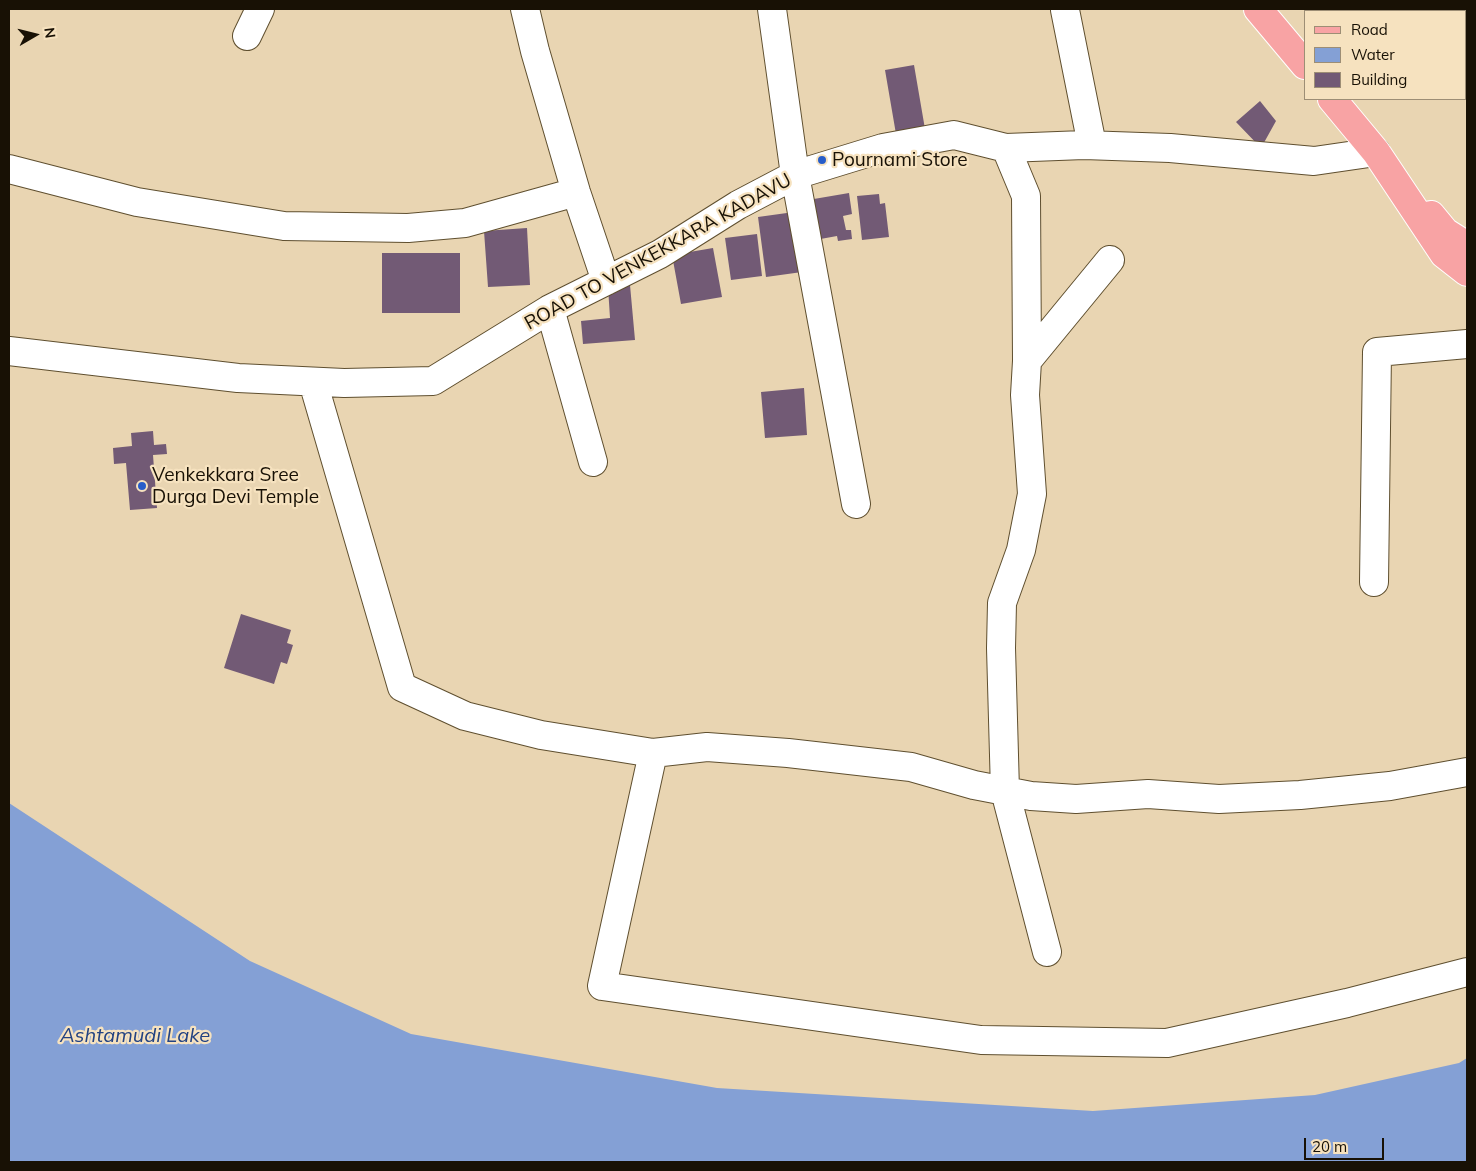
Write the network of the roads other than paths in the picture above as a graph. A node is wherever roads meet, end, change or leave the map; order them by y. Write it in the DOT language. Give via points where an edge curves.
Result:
graph roads {
  1 [pos="260,9"];
  2 [pos="525,9"];
  3 [pos="772,9"];
  4 [pos="1258,9"];
  5 [pos="1065,10"];
  6 [pos="247,36"];
  7 [pos="1304,64"];
  8 [pos="1333,100"];
  9 [pos="1092,145"];
  10 [pos="1006,148"];
  11 [pos="1376,152"];
  12 [pos="9,169"];
  13 [pos="795,175"];
  14 [pos="576,192"];
  15 [pos="1467,246"];
  16 [pos="1110,260"];
  17 [pos="1467,272"];
  18 [pos="606,281"];
  19 [pos="550,309"];
  20 [pos="1467,344"];
  21 [pos="9,351"];
  22 [pos="1027,361"];
  23 [pos="313,382"];
  24 [pos="593,462"];
  25 [pos="856,504"];
  26 [pos="1374,582"];
  27 [pos="652,753"];
  28 [pos="1467,772"];
  29 [pos="1006,791"];
  30 [pos="1047,952"];
  31 [pos="1467,972"];
  1 -- 6 [label="street"];
  2 -- 14 [label="street"];
  3 -- 13 [label="street"];
  4 -- 7 [label="main road"];
  5 -- 9 [label="street"];
  8 -- 11 [label="main road"];
  9 -- 10 [label="street, ROAD TO VENKEKKARA KADAVU"];
  9 -- 11 [label="street, ROAD TO VENKEKKARA KADAVU" via="1170,148 1314,161"];
  10 -- 13 [label="street, ROAD TO VENKEKKARA KADAVU" via="954,135 883,148"];
  10 -- 22 [label="street" via="1026,196"];
  11 -- 15 [label="main road" via="1445,232"];
  11 -- 17 [label="main road" via="1444,254"];
  12 -- 14 [label="street" via="137,202 284,226 408,228 465,223"];
  13 -- 18 [label="street, ROAD TO VENKEKKARA KADAVU" via="738,205 660,254"];
  13 -- 25 [label="street"];
  14 -- 18 [label="street"];
  16 -- 22 [label="street"];
  18 -- 19 [label="street, ROAD TO VENKEKKARA KADAVU"];
  19 -- 23 [label="street, ROAD TO VENKEKKARA KADAVU" via="433,381"];
  19 -- 24 [label="street"];
  20 -- 26 [label="street" via="1377,352"];
  21 -- 23 [label="street, ROAD TO VENKEKKARA KADAVU" via="238,378"];
  22 -- 29 [label="street" via="1025,395 1032,494 1021,550 1002,603"];
  23 -- 27 [label="street" via="402,687 464,716 542,735"];
  27 -- 29 [label="street" via="707,747 788,753 911,767"];
  27 -- 31 [label="street" via="602,986 981,1040 1167,1043 1347,1003"];
  28 -- 29 [label="street" via="1381,787 1300,796 1219,799 1148,794 1076,799"];
  29 -- 30 [label="street"];
}
